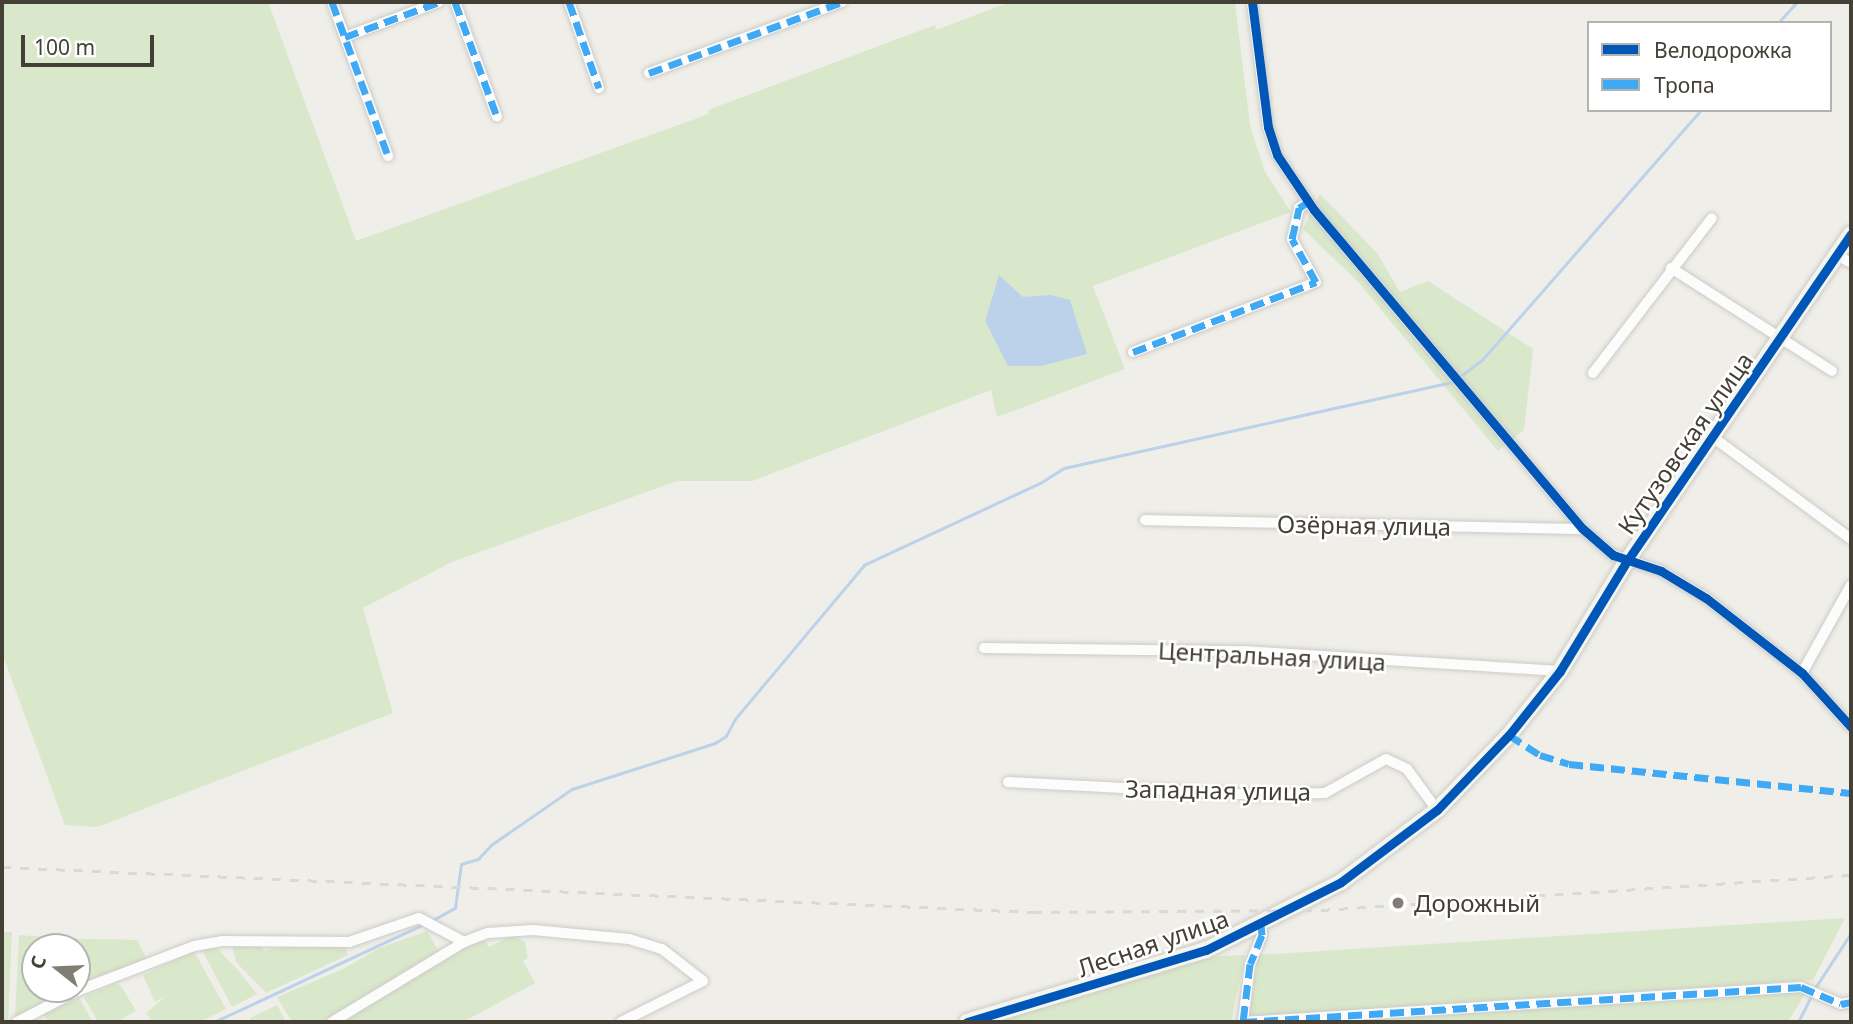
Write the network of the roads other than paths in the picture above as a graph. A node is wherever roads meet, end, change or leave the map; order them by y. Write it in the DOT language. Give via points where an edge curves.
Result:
graph roads {
  1 [pos="332,2"];
  2 [pos="439,2"];
  3 [pos="455,2"];
  4 [pos="569,2"];
  5 [pos="842,2"];
  6 [pos="1252,2"];
  7 [pos="345,37"];
  8 [pos="649,73"];
  9 [pos="599,88"];
  10 [pos="497,117"];
  11 [pos="388,156"];
  12 [pos="1308,202"];
  13 [pos="1712,218"];
  14 [pos="1851,234"];
  15 [pos="1845,260"];
  16 [pos="1671,268"];
  17 [pos="1779,341"];
  18 [pos="1133,352"];
  19 [pos="1832,371"];
  20 [pos="1593,373"];
  21 [pos="1714,438"];
  22 [pos="1145,520"];
  23 [pos="1583,529"];
  24 [pos="1851,539"];
  25 [pos="1627,561"];
  26 [pos="1851,585"];
  27 [pos="984,648"];
  28 [pos="1560,671"];
  29 [pos="1802,673"];
  30 [pos="1848,723"];
  31 [pos="1008,782"];
  32 [pos="1437,810"];
  33 [pos="1411,830"];
  34 [pos="1261,925"];
  35 [pos="464,942"];
  36 [pos="1851,1002"];
  37 [pos="17,1022"];
  38 [pos="332,1022"];
  39 [pos="621,1022"];
  40 [pos="967,1022"];
  1 -- 7 [label="street"];
  2 -- 7 [label="street"];
  3 -- 10 [label="street"];
  4 -- 9 [label="street"];
  5 -- 8 [label="street"];
  6 -- 12 [label="street" via="1268,127 1277,155"];
  7 -- 11 [label="street"];
  12 -- 18 [label="street" via="1299,208 1292,239 1315,282"];
  12 -- 23 [label="street"];
  13 -- 16 [label="street"];
  14 -- 15 [label="street, Кутузовская улица"];
  15 -- 17 [label="street, Кутузовская улица"];
  16 -- 17 [label="street"];
  16 -- 20 [label="street"];
  17 -- 19 [label="street"];
  17 -- 21 [label="street, Кутузовская улица"];
  21 -- 24 [label="street"];
  21 -- 25 [label="street, Кутузовская улица"];
  22 -- 23 [label="street, Озёрная улица"];
  23 -- 25 [label="street"];
  25 -- 28 [label="street, Кутузовская улица"];
  25 -- 29 [label="street" via="1661,571 1706,598"];
  26 -- 29 [label="street"];
  27 -- 28 [label="street, Центральная улица" via="1244,651"];
  28 -- 32 [label="street, Кутузовская улица" via="1509,735"];
  29 -- 30 [label="street"];
  31 -- 32 [label="street, Западная улица" via="1254,795 1325,793 1387,759 1407,769"];
  32 -- 33 [label="street, Кутузовская улица"];
  33 -- 34 [label="street, Лесная улица" via="1365,867"];
  34 -- 36 [label="street" via="1262,935 1250,964 1243,1022 1801,988 1840,1004"];
  34 -- 40 [label="street, Лесная улица" via="1206,950"];
  35 -- 37 [label="street" via="423,920 349,942 222,941 194,946 77,991"];
  35 -- 38 [label="street"];
  35 -- 39 [label="street" via="488,933 533,930 629,939 662,949 704,981"];
}
